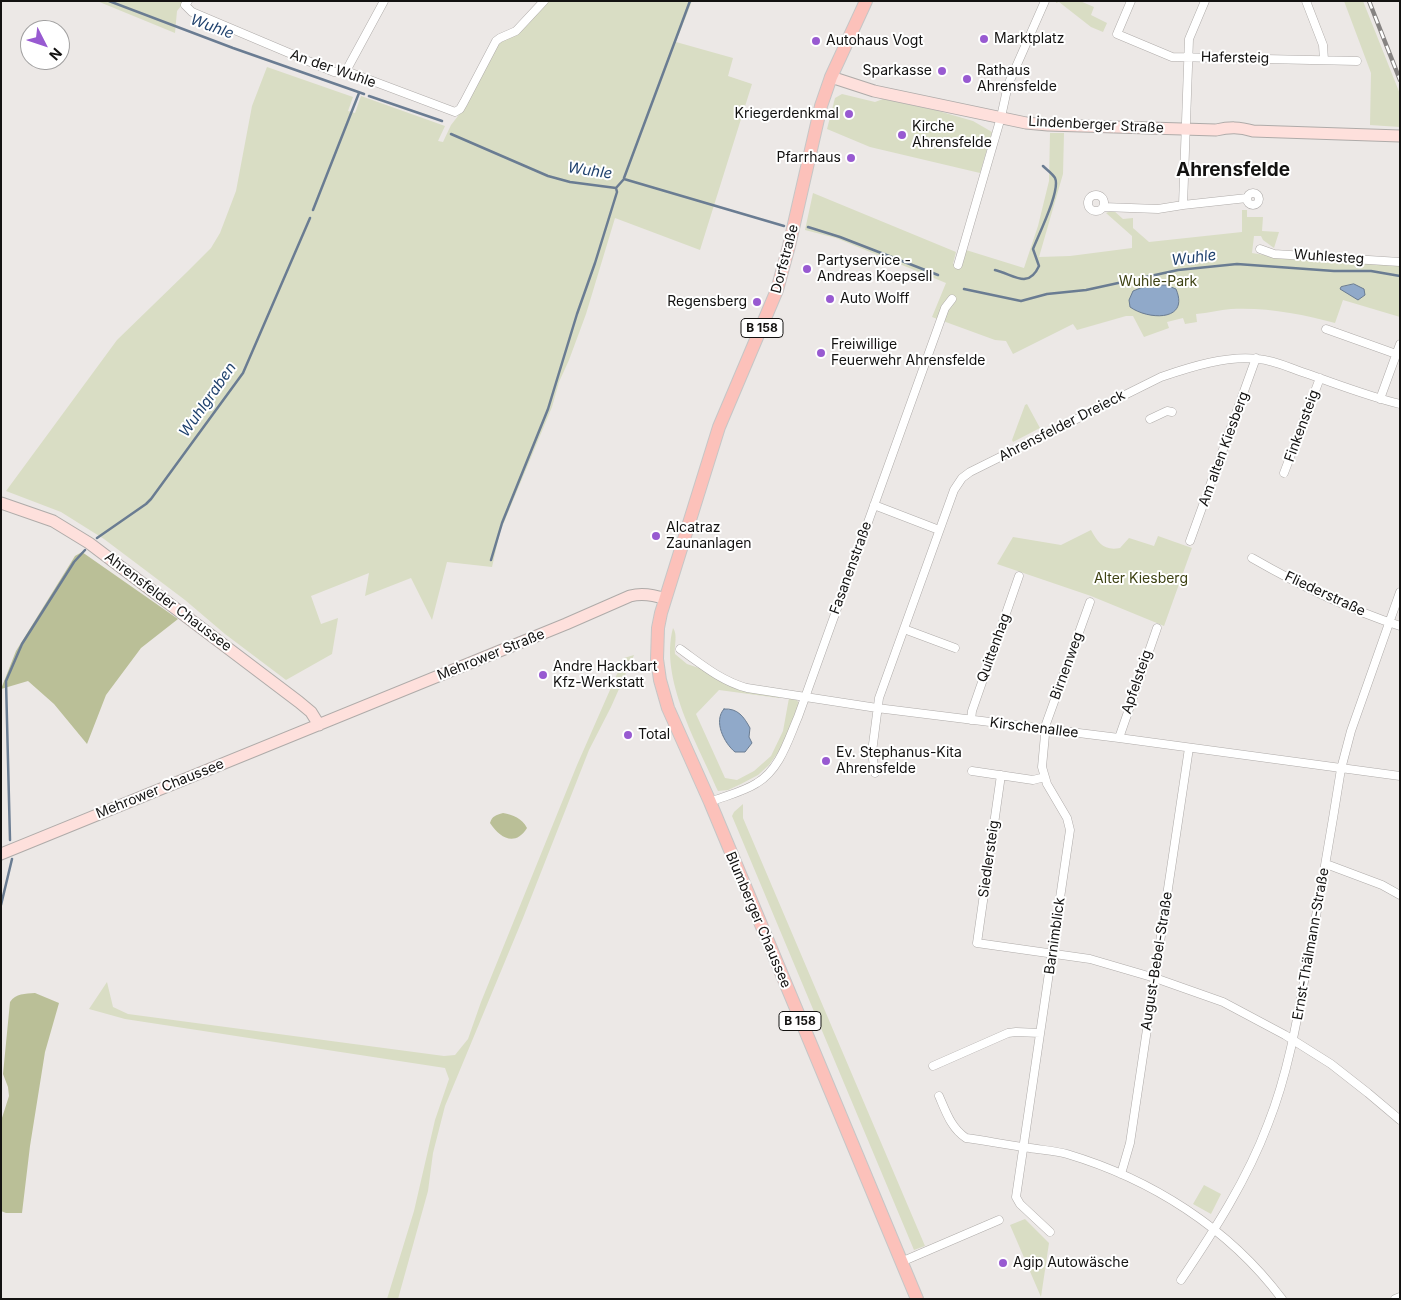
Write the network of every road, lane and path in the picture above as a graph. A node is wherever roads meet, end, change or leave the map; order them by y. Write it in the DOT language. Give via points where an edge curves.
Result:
graph roads {
  1 [pos="384,1"];
  2 [pos="544,1"];
  3 [pos="866,1"];
  4 [pos="1045,1"];
  5 [pos="1131,1"];
  6 [pos="1205,1"];
  7 [pos="1306,1"];
  8 [pos="186,3"];
  9 [pos="1188,58"];
  10 [pos="1324,60"];
  11 [pos="1357,61"];
  12 [pos="346,71"];
  13 [pos="831,77"];
  14 [pos="1001,117"];
  15 [pos="1184,130"];
  16 [pos="1400,136"];
  17 [pos="1247,198"];
  18 [pos="1183,205"];
  19 [pos="1103,207"];
  20 [pos="1260,249"];
  21 [pos="1400,262"];
  22 [pos="958,265"];
  23 [pos="952,299"];
  24 [pos="1326,329"];
  25 [pos="1400,344"];
  26 [pos="1396,354"];
  27 [pos="1256,358"];
  28 [pos="1320,378"];
  29 [pos="1380,399"];
  30 [pos="1400,404"];
  31 [pos="1172,412"];
  32 [pos="1150,420"];
  33 [pos="1284,473"];
  34 [pos="1,503"];
  35 [pos="874,505"];
  36 [pos="939,530"];
  37 [pos="1190,540"];
  38 [pos="1252,558"];
  39 [pos="1019,576"];
  40 [pos="1400,592"];
  41 [pos="665,599"];
  42 [pos="1090,602"];
  43 [pos="1389,622"];
  44 [pos="1400,626"];
  45 [pos="1156,628"];
  46 [pos="904,629"];
  47 [pos="955,648"];
  48 [pos="680,649"];
  49 [pos="805,696"];
  50 [pos="877,708"];
  51 [pos="971,720"];
  52 [pos="319,725"];
  53 [pos="1046,730"];
  54 [pos="1119,738"];
  55 [pos="1189,748"];
  56 [pos="1342,769"];
  57 [pos="972,771"];
  58 [pos="875,773"];
  59 [pos="1001,775"];
  60 [pos="1400,776"];
  61 [pos="1045,777"];
  62 [pos="710,802"];
  63 [pos="1,854"];
  64 [pos="1326,864"];
  65 [pos="1400,895"];
  66 [pos="1052,953"];
  67 [pos="1155,978"];
  68 [pos="1040,1034"];
  69 [pos="1293,1040"];
  70 [pos="932,1066"];
  71 [pos="939,1096"];
  72 [pos="1400,1120"];
  73 [pos="1024,1147"];
  74 [pos="1120,1174"];
  75 [pos="999,1220"];
  76 [pos="1215,1229"];
  77 [pos="1050,1232"];
  78 [pos="901,1262"];
  79 [pos="1181,1280"];
  80 [pos="1400,1297"];
  81 [pos="917,1299"];
  82 [pos="1282,1299"];
  83 [pos="1395,1299"];
  1 -- 12 [label="street"];
  2 -- 12 [label="street, An der Wuhle" via="516,31 496,41 464,102 455,112"];
  3 -- 13 [label="main road, Dorfstraße / B 158"];
  4 -- 14 [label="street" via="1008,85"];
  5 -- 9 [label="street, Hafersteig" via="1117,34 1172,57"];
  6 -- 9 [label="street" via="1188,39"];
  7 -- 10 [label="street" via="1323,45"];
  8 -- 12 [label="street, An der Wuhle" via="192,12 334,72"];
  9 -- 10 [label="street, Hafersteig"];
  9 -- 15 [label="street"];
  10 -- 11 [label="street, Hafersteig"];
  13 -- 14 [label="main road, Lindenberger Straße" via="874,91"];
  13 -- 41 [label="main road, Dorfstraße / B 158" via="821,106 777,290 719,426"];
  14 -- 15 [label="main road, Lindenberger Straße" via="1065,126"];
  14 -- 22 [label="street"];
  15 -- 16 [label="main road, Lindenberger Straße" via="1229,127 1253,131"];
  15 -- 18 [label="street"];
  17 -- 18 [label="street"];
  18 -- 19 [label="street" via="1155,209"];
  20 -- 21 [label="street, Wuhlesteg" via="1274,254"];
  23 -- 35 [label="street, Fasanenstraße" via="945,308"];
  24 -- 26 [label="street"];
  25 -- 26 [label="street"];
  26 -- 29 [label="street"];
  27 -- 28 [label="street, Ahrensfelder Dreieck"];
  27 -- 36 [label="street, Ahrensfelder Dreieck" via="1230,359 1161,377 970,472 956,485"];
  27 -- 37 [label="street, Am alten Kiesberg"];
  28 -- 29 [label="street, Ahrensfelder Dreieck"];
  28 -- 33 [label="street, Finkensteig"];
  29 -- 30 [label="street, Ahrensfelder Dreieck"];
  31 -- 32 [label="street" via="1167,411"];
  34 -- 52 [label="main road, Ahrensfelder Chaussee" via="53,521 89,543 299,702"];
  35 -- 36 [label="street"];
  35 -- 49 [label="street, Fasanenstraße"];
  36 -- 46 [label="street, Ahrensfelder Dreieck"];
  38 -- 43 [label="street, Fliederstraße" via="1308,589"];
  39 -- 51 [label="street, Quittenhag"];
  40 -- 43 [label="street, Ernst-Thälmann-Straße"];
  41 -- 52 [label="main road, Mehrower Straße" via="652,595 630,596"];
  41 -- 62 [label="main road, Blumberger Chaussee / B 158" via="658,628 660,680 668,708"];
  42 -- 53 [label="street, Birnenweg"];
  43 -- 44 [label="street, Fliederstraße"];
  43 -- 56 [label="street, Ernst-Thälmann-Straße" via="1351,731"];
  45 -- 54 [label="street, Apfelsteig"];
  46 -- 47 [label="street"];
  46 -- 50 [label="street, Ahrensfelder Dreieck"];
  48 -- 49 [label="street, Kirschenallee" via="732,684"];
  49 -- 50 [label="street, Kirschenallee"];
  49 -- 62 [label="street, Fasanenstraße" via="780,758 771,771 756,784"];
  50 -- 51 [label="street, Kirschenallee"];
  50 -- 58 [label="street, Ahrensfelder Dreieck" via="872,752"];
  51 -- 53 [label="street, Kirschenallee"];
  52 -- 63 [label="main road, Mehrower Chaussee"];
  53 -- 54 [label="street, Kirschenallee"];
  53 -- 61 [label="street, Barnimblick" via="1042,767"];
  54 -- 55 [label="street, Kirschenallee"];
  55 -- 56 [label="street, Kirschenallee"];
  55 -- 67 [label="street, August-Bebel-Straße"];
  56 -- 60 [label="street, Kirschenallee"];
  56 -- 64 [label="street, Ernst-Thälmann-Straße"];
  57 -- 59 [label="street"];
  59 -- 61 [label="street" via="1033,780"];
  59 -- 66 [label="street, Siedlersteig" via="977,943"];
  61 -- 66 [label="street, Barnimblick" via="1070,830"];
  62 -- 78 [label="main road, Blumberger Chaussee / B 158"];
  64 -- 65 [label="street"];
  64 -- 69 [label="street, Ernst-Thälmann-Straße"];
  66 -- 67 [label="street" via="1090,959"];
  66 -- 68 [label="street, Barnimblick"];
  67 -- 69 [label="street" via="1223,1002"];
  67 -- 74 [label="street, August-Bebel-Straße" via="1130,1143"];
  68 -- 70 [label="street" via="1008,1033"];
  68 -- 73 [label="street, Barnimblick"];
  69 -- 72 [label="street" via="1331,1064"];
  69 -- 76 [label="street, Ernst-Thälmann-Straße" via="1268,1125"];
  71 -- 73 [label="street" via="952,1125 966,1138"];
  73 -- 74 [label="street" via="1066,1154"];
  73 -- 77 [label="street, Barnimblick" via="1016,1197"];
  74 -- 76 [label="street" via="1160,1194"];
  75 -- 78 [label="street"];
  76 -- 79 [label="street, Ernst-Thälmann-Straße"];
  76 -- 82 [label="street" via="1255,1266"];
  78 -- 81 [label="main road, Blumberger Chaussee / B 158"];
  80 -- 83 [label="street"];
}
